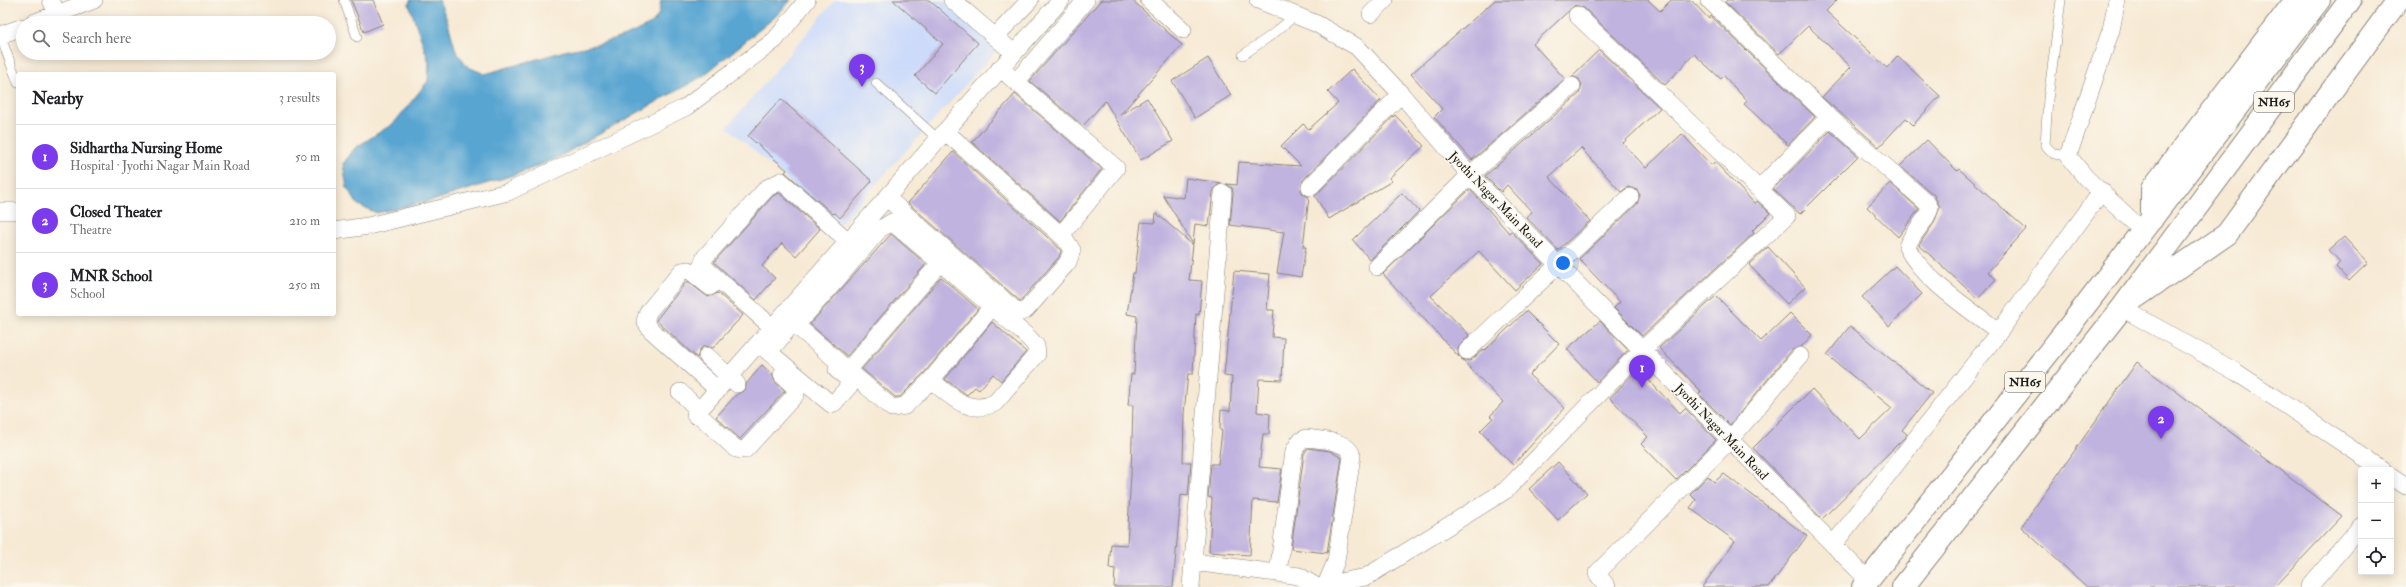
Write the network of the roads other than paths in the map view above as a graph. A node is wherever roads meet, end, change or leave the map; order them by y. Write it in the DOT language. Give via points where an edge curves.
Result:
graph roads {
  1 [pos="94,0"];
  2 [pos="344,0"];
  3 [pos="807,0"];
  4 [pos="952,0"];
  5 [pos="1030,0"];
  6 [pos="1061,0"];
  7 [pos="1086,0"];
  8 [pos="1149,0"];
  9 [pos="1258,0"];
  10 [pos="1385,0"];
  11 [pos="1709,0"];
  12 [pos="2062,0"];
  13 [pos="2117,0"];
  14 [pos="2296,0"];
  15 [pos="2320,0"];
  16 [pos="2350,0"];
  17 [pos="2398,0"];
  18 [pos="54,7"];
  19 [pos="1371,14"];
  20 [pos="1296,15"];
  21 [pos="1577,15"];
  22 [pos="42,16"];
  23 [pos="16,29"];
  24 [pos="1183,30"];
  25 [pos="0,35"];
  26 [pos="357,37"];
  27 [pos="995,37"];
  28 [pos="1014,52"];
  29 [pos="1243,55"];
  30 [pos="1000,68"];
  31 [pos="16,78"];
  32 [pos="1016,82"];
  33 [pos="876,83"];
  34 [pos="1572,86"];
  35 [pos="1402,94"];
  36 [pos="1829,117"];
  37 [pos="941,135"];
  38 [pos="2068,156"];
  39 [pos="1470,175"];
  40 [pos="1310,187"];
  41 [pos="1759,189"];
  42 [pos="2102,191"];
  43 [pos="1223,193"];
  44 [pos="1630,197"];
  45 [pos="888,198"];
  46 [pos="0,211"];
  47 [pos="16,211"];
  48 [pos="875,224"];
  49 [pos="2148,225"];
  50 [pos="336,231"];
  51 [pos="1061,236"];
  52 [pos="849,242"];
  53 [pos="940,263"];
  54 [pos="1559,264"];
  55 [pos="1377,268"];
  56 [pos="833,272"];
  57 [pos="992,307"];
  58 [pos="2122,308"];
  59 [pos="1999,332"];
  60 [pos="773,336"];
  61 [pos="1643,349"];
  62 [pos="1468,351"];
  63 [pos="707,356"];
  64 [pos="1800,356"];
  65 [pos="848,370"];
  66 [pos="931,380"];
  67 [pos="728,384"];
  68 [pos="680,392"];
  69 [pos="699,415"];
  70 [pos="1729,441"];
  71 [pos="2378,467"];
  72 [pos="2358,530"];
  73 [pos="1833,545"];
  74 [pos="1194,562"];
  75 [pos="1278,573"];
  76 [pos="1297,582"];
  77 [pos="1866,583"];
  78 [pos="2313,586"];
  79 [pos="1191,587"];
  80 [pos="1317,587"];
  81 [pos="1325,587"];
  82 [pos="1332,587"];
  83 [pos="1607,587"];
  84 [pos="1903,587"];
  1 -- 18 [label="street"];
  2 -- 26 [label="lane"];
  3 -- 50 [label="street" via="775,40 686,107 508,192 368,226"];
  4 -- 27 [label="street"];
  5 -- 27 [label="street"];
  6 -- 28 [label="street"];
  7 -- 32 [label="street"];
  8 -- 24 [label="street"];
  9 -- 20 [label="street, Jyothi Nagar Main Road"];
  10 -- 19 [label="street"];
  11 -- 36 [label="street"];
  12 -- 38 [label="lane" via="2048,99 2046,144 2054,154"];
  13 -- 38 [label="street" via="2111,30"];
  14 -- 49 [label="main road" via="2152,189"];
  15 -- 49 [label="main road, NH65"];
  16 -- 58 [label="main road, NH65"];
  17 -- 58 [label="main road" via="2227,234"];
  18 -- 22 [label="street"];
  20 -- 29 [label="lane"];
  20 -- 35 [label="street, Jyothi Nagar Main Road" via="1357,46"];
  21 -- 41 [label="street"];
  23 -- 25 [label="street"];
  25 -- 31 [label="lane"];
  27 -- 28 [label="street"];
  28 -- 30 [label="street"];
  30 -- 32 [label="street"];
  30 -- 37 [label="street"];
  32 -- 51 [label="street" via="1116,168"];
  33 -- 37 [label="lane"];
  34 -- 39 [label="street"];
  35 -- 39 [label="street, Jyothi Nagar Main Road"];
  35 -- 40 [label="street"];
  36 -- 41 [label="street"];
  36 -- 59 [label="street" via="1927,203 1930,208 1928,216 1911,236 1908,247 1913,260"];
  37 -- 45 [label="street"];
  37 -- 51 [label="street"];
  38 -- 42 [label="street" via="2074,166"];
  39 -- 54 [label="street, Jyothi Nagar Main Road"];
  39 -- 55 [label="street"];
  41 -- 61 [label="street" via="1787,216"];
  42 -- 49 [label="street"];
  42 -- 59 [label="street"];
  43 -- 74 [label="street"];
  44 -- 54 [label="street"];
  45 -- 48 [label="street"];
  45 -- 51 [label="street" via="1015,310 1021,312 1026,310 1068,262 1072,250"];
  46 -- 47 [label="street"];
  48 -- 52 [label="street"];
  48 -- 53 [label="street" via="892,222"];
  48 -- 56 [label="street"];
  49 -- 77 [label="main road, NH65"];
  52 -- 56 [label="street"];
  52 -- 60 [label="street" via="782,181 767,188 705,257 702,265"];
  53 -- 57 [label="street"];
  53 -- 65 [label="street"];
  54 -- 61 [label="street, Jyothi Nagar Main Road"];
  54 -- 62 [label="street"];
  56 -- 60 [label="street"];
  57 -- 66 [label="street"];
  57 -- 66 [label="street" via="1036,346 1037,354 1028,365 995,403 988,407 965,407"];
  58 -- 71 [label="street" via="2236,372"];
  58 -- 84 [label="main road, NH65"];
  59 -- 73 [label="street"];
  60 -- 65 [label="street"];
  60 -- 67 [label="street"];
  60 -- 67 [label="street" via="693,272 685,270 679,275 648,312 645,321 651,330"];
  60 -- 69 [label="street" via="796,388 794,396 747,448 736,448"];
  61 -- 70 [label="street, Jyothi Nagar Main Road"];
  61 -- 82 [label="street" via="1506,490 1366,577 1344,581"];
  63 -- 67 [label="street"];
  64 -- 70 [label="street"];
  65 -- 66 [label="street" via="892,408 905,406"];
  67 -- 69 [label="street"];
  68 -- 69 [label="street"];
  70 -- 73 [label="street, Jyothi Nagar Main Road"];
  70 -- 83 [label="street" via="1597,573"];
  72 -- 78 [label="street"];
  73 -- 77 [label="street, Jyothi Nagar Main Road"];
  74 -- 75 [label="street"];
  74 -- 79 [label="street"];
  75 -- 76 [label="street"];
  75 -- 81 [label="street" via="1294,451 1300,441 1306,438 1346,446 1351,450 1352,456 1336,561"];
  76 -- 80 [label="street"];
}
